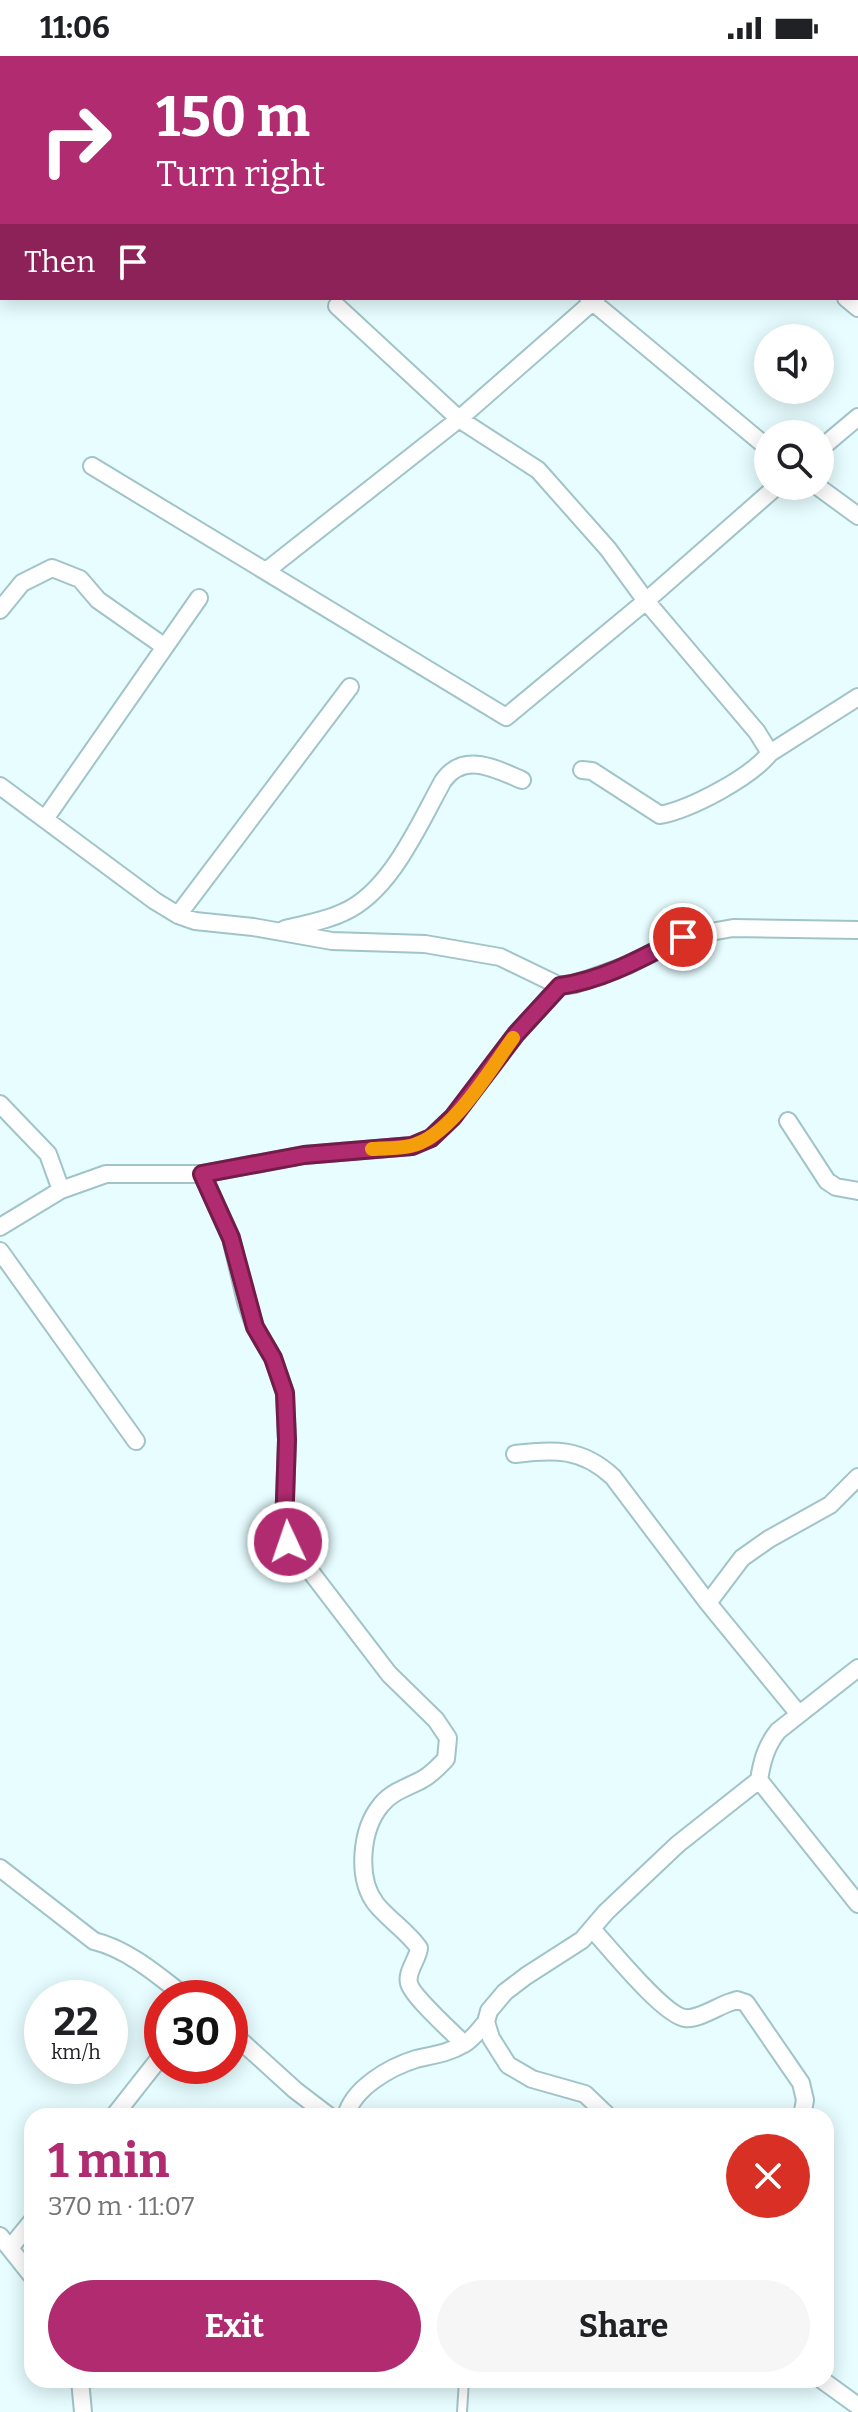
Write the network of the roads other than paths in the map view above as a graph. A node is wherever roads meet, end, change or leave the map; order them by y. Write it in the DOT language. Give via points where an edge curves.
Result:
graph roads {
  1 [pos="592,300"];
  2 [pos="594,300"];
  3 [pos="337,301"];
  4 [pos="858,417"];
  5 [pos="459,419"];
  6 [pos="754,436"];
  7 [pos="834,437"];
  8 [pos="92,466"];
  9 [pos="834,498"];
  10 [pos="761,500"];
  11 [pos="858,516"];
  12 [pos="266,571"];
  13 [pos="199,598"];
  14 [pos="646,601"];
  15 [pos="0,610"];
  16 [pos="165,647"];
  17 [pos="350,687"];
  18 [pos="858,697"];
  19 [pos="770,753"];
  20 [pos="582,770"];
  21 [pos="522,780"];
  22 [pos="0,786"];
  23 [pos="45,819"];
  24 [pos="178,915"];
  25 [pos="858,930"];
  26 [pos="275,931"];
  27 [pos="560,986"];
  28 [pos="0,1104"];
  29 [pos="788,1121"];
  30 [pos="202,1174"];
  31 [pos="61,1190"];
  32 [pos="858,1191"];
  33 [pos="0,1227"];
  34 [pos="0,1251"];
  35 [pos="136,1441"];
  36 [pos="515,1454"];
  37 [pos="858,1477"];
  38 [pos="708,1603"];
  39 [pos="858,1668"];
  40 [pos="798,1713"];
  41 [pos="759,1780"];
  42 [pos="0,1868"];
  43 [pos="858,1904"];
  44 [pos="592,1929"];
  45 [pos="162,1980"];
  46 [pos="486,2022"];
  47 [pos="464,2044"];
  48 [pos="248,2048"];
  49 [pos="144,2078"];
  50 [pos="120,2108"];
  51 [pos="319,2108"];
  52 [pos="348,2108"];
  53 [pos="600,2108"];
  54 [pos="804,2108"];
  55 [pos="24,2227"];
  56 [pos="5,2242"];
  57 [pos="24,2266"];
  58 [pos="81,2388"];
  59 [pos="464,2388"];
  60 [pos="833,2388"];
  61 [pos="858,2406"];
  62 [pos="83,2412"];
  63 [pos="462,2412"];
  1 -- 5 [label="street"];
  2 -- 6 [label="street"];
  3 -- 5 [label="street"];
  4 -- 7 [label="street"];
  5 -- 12 [label="street"];
  5 -- 14 [label="street" via="538,470"];
  8 -- 12 [label="street"];
  9 -- 11 [label="street"];
  10 -- 14 [label="street"];
  12 -- 14 [label="street" via="506,717"];
  13 -- 16 [label="street"];
  14 -- 19 [label="street"];
  15 -- 16 [label="street" via="22,583 52,568 80,579 98,600"];
  16 -- 23 [label="street"];
  17 -- 24 [label="street"];
  18 -- 19 [label="street"];
  19 -- 20 [label="street" via="760,766 683,811 660,815 592,771"];
  21 -- 26 [label="street" via="488,765 455,769 387,877 366,899 345,912"];
  22 -- 23 [label="street"];
  23 -- 24 [label="street"];
  24 -- 26 [label="street"];
  25 -- 27 [label="street" via="733,928 683,937 628,965"];
  26 -- 27 [label="street" via="332,941 425,944 500,957"];
  27 -- 30 [label="street" via="431,1138 412,1146 304,1155"];
  28 -- 31 [label="street" via="48,1154"];
  29 -- 32 [label="street" via="827,1181"];
  30 -- 31 [label="street" via="106,1174"];
  30 -- 47 [label="street" via="231,1238 255,1327 285,1393 288,1542 389,1674 448,1738 446,1759 380,1805 364,1854 365,1881 374,1902 419,1948 408,1983"];
  31 -- 33 [label="street"];
  34 -- 35 [label="street"];
  36 -- 38 [label="street" via="553,1450 600,1465"];
  37 -- 38 [label="street" via="830,1505 742,1558"];
  38 -- 40 [label="street"];
  39 -- 40 [label="street"];
  40 -- 41 [label="street" via="770,1742"];
  41 -- 43 [label="street"];
  41 -- 44 [label="street" via="678,1844"];
  42 -- 45 [label="street" via="94,1941"];
  44 -- 46 [label="street" via="505,1992"];
  44 -- 54 [label="street" via="676,2015 692,2018 737,2000 746,2003 801,2083"];
  46 -- 47 [label="street"];
  46 -- 53 [label="street" via="508,2065 532,2079 585,2094"];
  47 -- 52 [label="street" via="414,2060 373,2081"];
  48 -- 51 [label="street"];
  49 -- 50 [label="street"];
  55 -- 56 [label="street"];
  56 -- 57 [label="street"];
  58 -- 62 [label="street"];
  59 -- 63 [label="lane"];
  60 -- 61 [label="street"];
}
